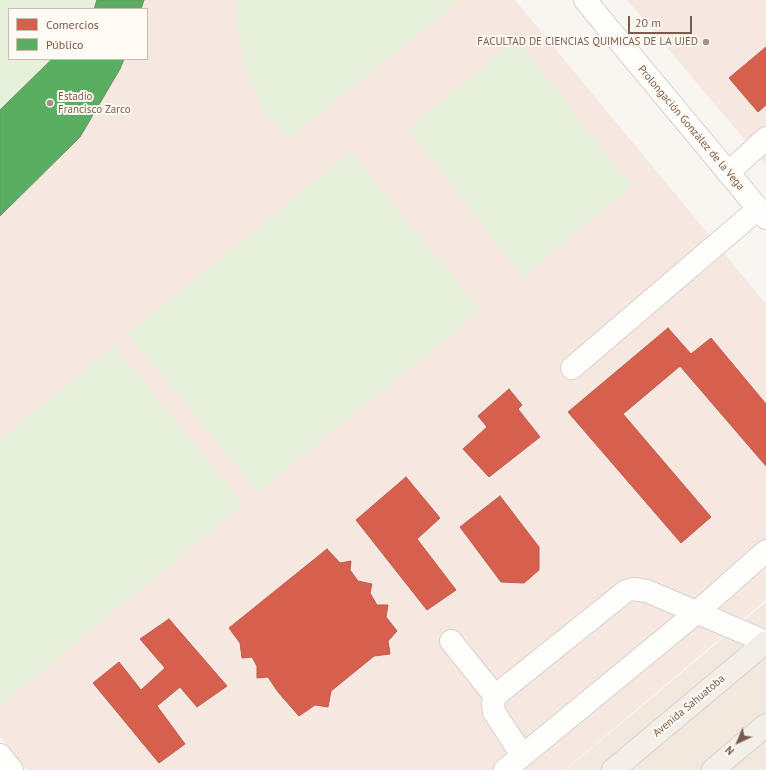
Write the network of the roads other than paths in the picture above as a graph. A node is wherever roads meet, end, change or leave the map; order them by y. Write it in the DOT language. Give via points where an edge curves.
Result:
graph roads {
  1 [pos="585,0"];
  2 [pos="765,141"];
  3 [pos="728,173"];
  4 [pos="762,214"];
  5 [pos="572,368"];
  6 [pos="766,551"];
  7 [pos="696,613"];
  8 [pos="450,641"];
  9 [pos="766,642"];
  10 [pos="495,696"];
  11 [pos="766,726"];
  12 [pos="0,755"];
  13 [pos="522,755"];
  14 [pos="12,770"];
  15 [pos="505,770"];
  16 [pos="613,770"];
  17 [pos="713,770"];
  1 -- 3 [label="street, Prolongación González de la Vega"];
  2 -- 3 [label="street"];
  3 -- 4 [label="street, Prolongación González de la Vega"];
  4 -- 5 [label="street"];
  6 -- 7 [label="street"];
  7 -- 9 [label="street"];
  7 -- 10 [label="street" via="647,591 626,590"];
  7 -- 13 [label="street"];
  8 -- 10 [label="street"];
  9 -- 16 [label="main road, Avenida Sahuatoba"];
  10 -- 13 [label="street" via="494,712"];
  11 -- 17 [label="main road"];
  12 -- 14 [label="street"];
  13 -- 15 [label="street"];
}
